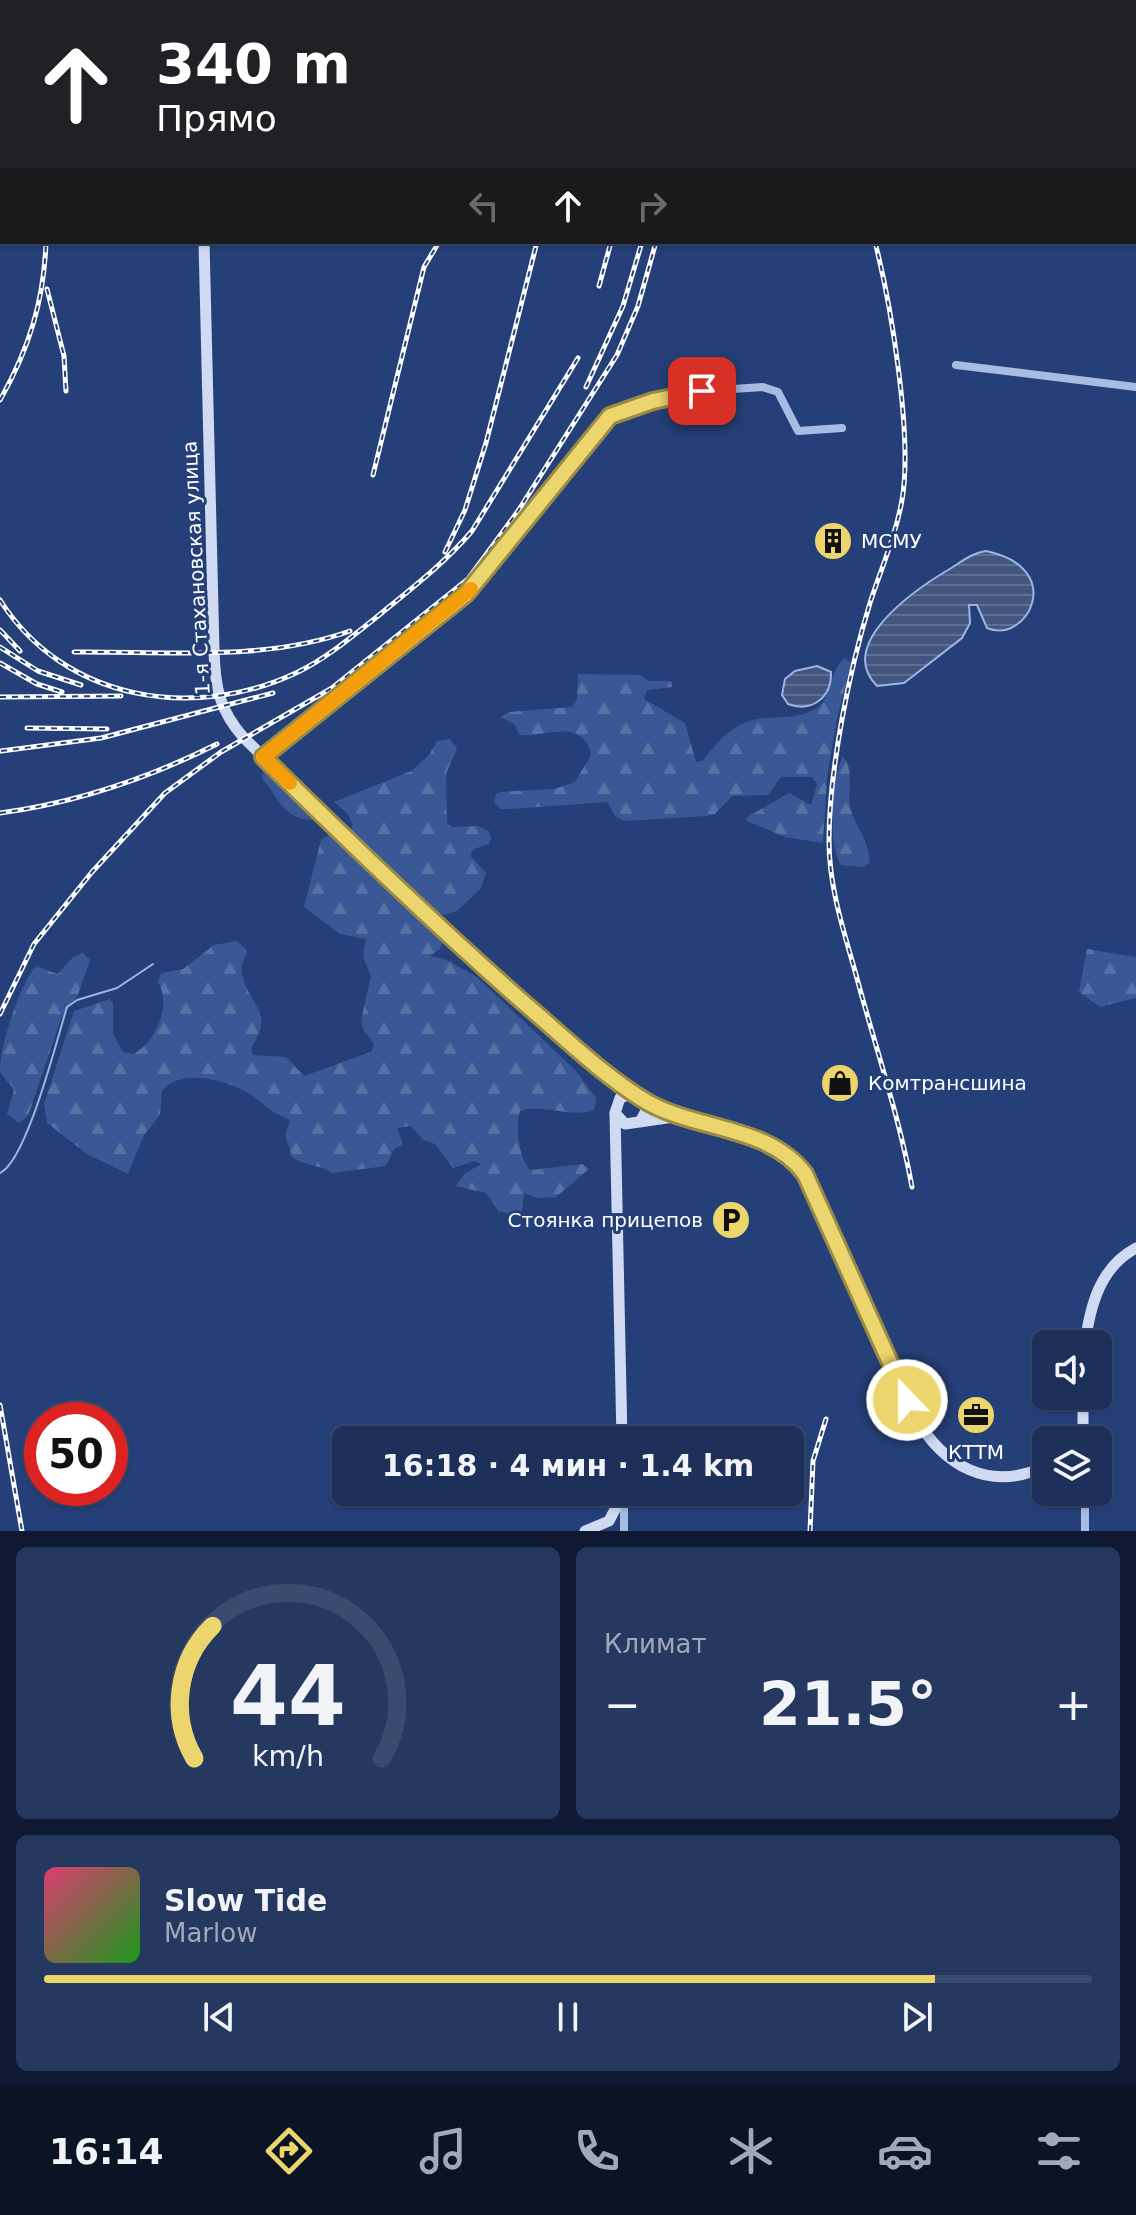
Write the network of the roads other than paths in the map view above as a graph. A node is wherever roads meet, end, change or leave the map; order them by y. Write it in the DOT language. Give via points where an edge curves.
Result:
graph roads {
  1 [pos="204,244"];
  2 [pos="956,365"];
  3 [pos="1136,387"];
  4 [pos="842,428"];
  5 [pos="263,757"];
  6 [pos="597,1066"];
  7 [pos="639,1097"];
  8 [pos="615,1111"];
  9 [pos="686,1118"];
  10 [pos="639,1123"];
  11 [pos="618,1160"];
  12 [pos="1136,1248"];
  13 [pos="1087,1330"];
  14 [pos="622,1426"];
  15 [pos="1032,1470"];
  16 [pos="617,1506"];
  17 [pos="624,1506"];
  18 [pos="1085,1506"];
  19 [pos="585,1531"];
  20 [pos="624,1531"];
  21 [pos="1085,1531"];
  1 -- 5 [label="main road, 1-я Стахановская улица" via="216,689 226,715"];
  2 -- 3 [label="street"];
  4 -- 5 [label="street" via="798,431 778,392 763,387 702,391 610,416 466,594"];
  5 -- 6 [label="main road, 1-я Стахановская улица" via="428,918"];
  6 -- 7 [label="main road, 1-я Стахановская улица"];
  6 -- 8 [label="main road"];
  7 -- 8 [label="main road" via="623,1096"];
  7 -- 9 [label="main road, 1-я Стахановская улица"];
  7 -- 10 [label="main road" via="646,1111"];
  8 -- 10 [label="main road" via="625,1124"];
  8 -- 11 [label="main road"];
  9 -- 10 [label="main road"];
  9 -- 15 [label="main road" via="762,1142 797,1163 914,1415 944,1456 994,1476"];
  10 -- 11 [label="main road" via="624,1141"];
  11 -- 14 [label="main road"];
  12 -- 13 [label="main road" via="1104,1276"];
  16 -- 19 [label="main road" via="609,1521"];
  17 -- 20 [label="street"];
  18 -- 21 [label="street"];
}
